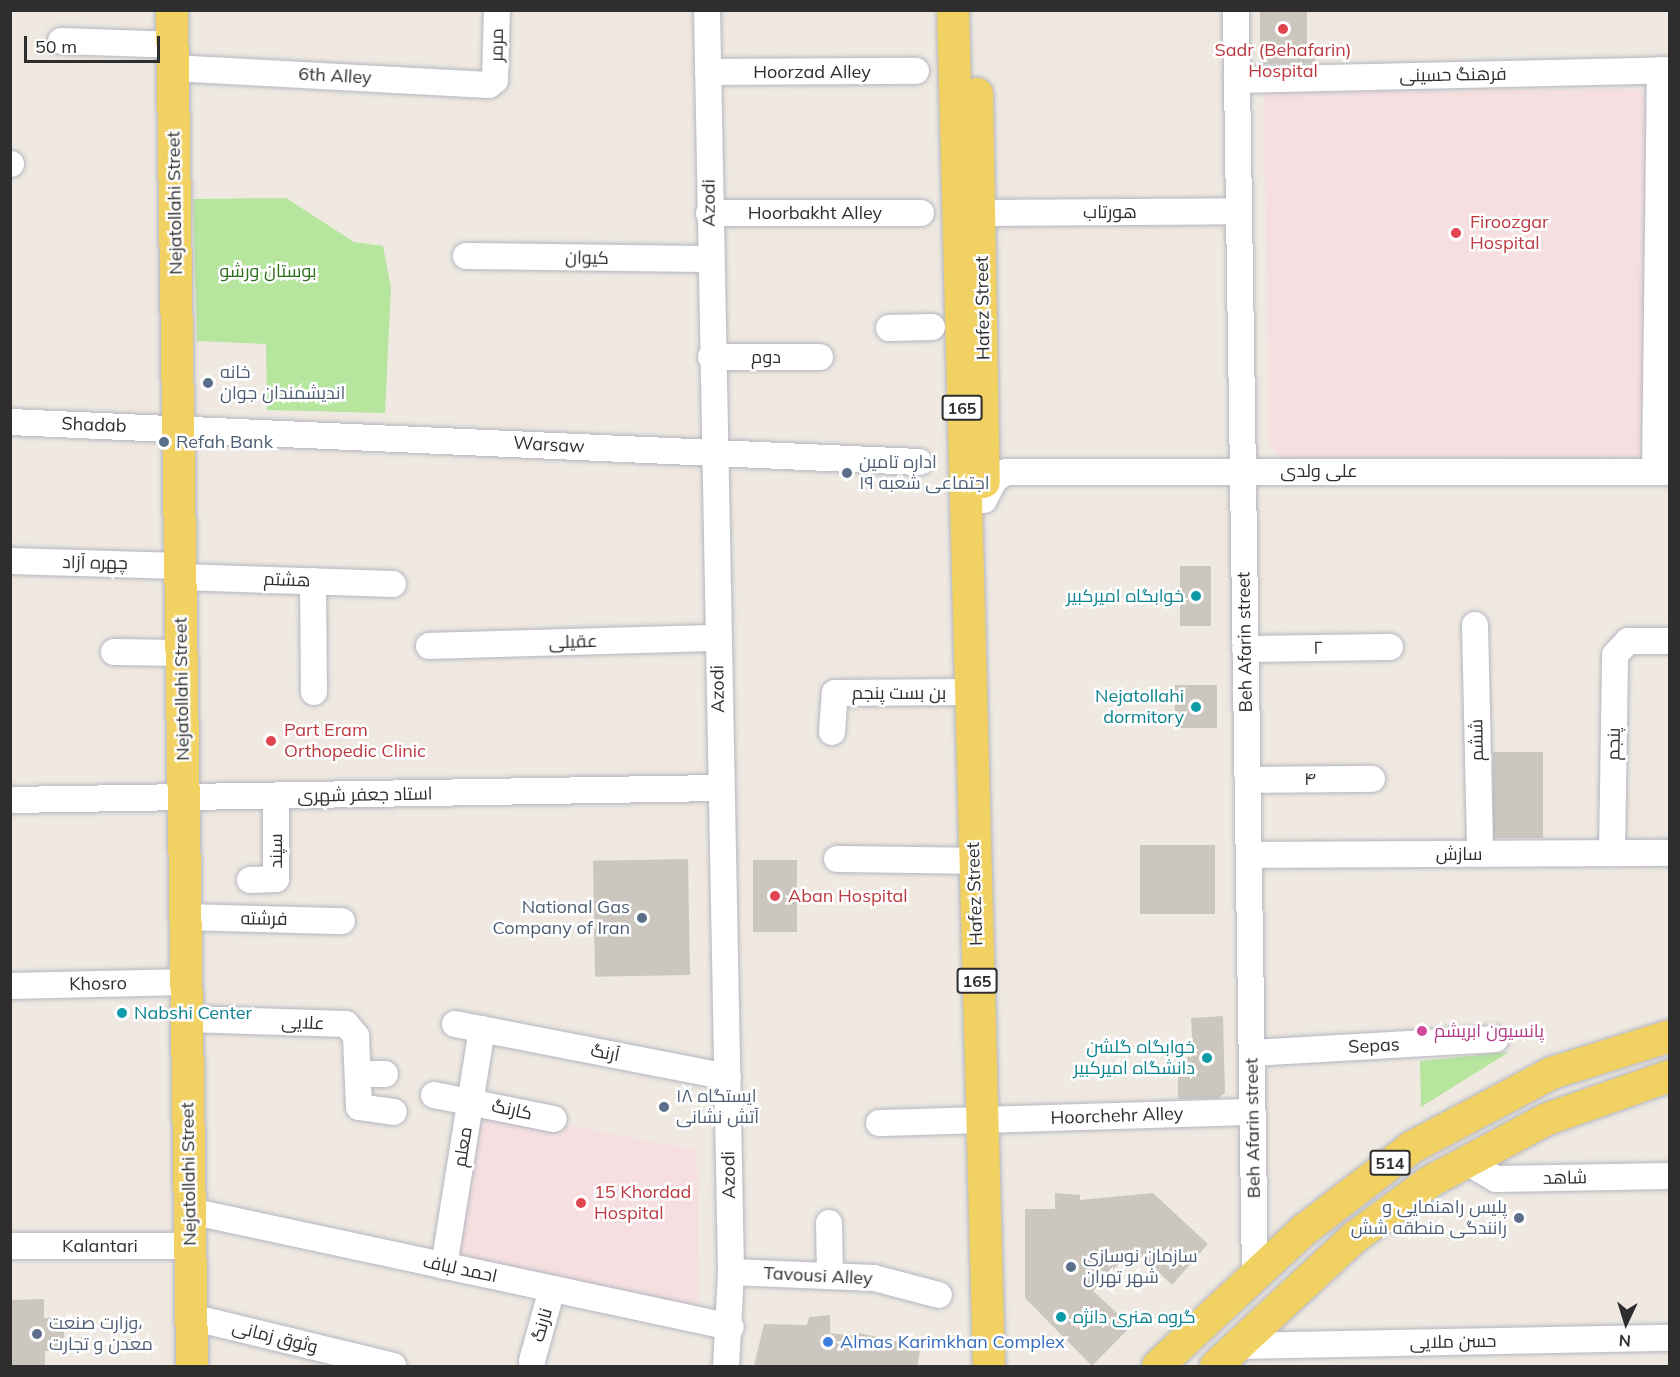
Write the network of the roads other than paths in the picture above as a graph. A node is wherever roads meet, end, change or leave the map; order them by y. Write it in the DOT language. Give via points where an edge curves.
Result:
graph roads {
  1 [pos="172,10"];
  2 [pos="498,10"];
  3 [pos="707,10"];
  4 [pos="953,10"];
  5 [pos="974,10"];
  6 [pos="1236,10"];
  7 [pos="61,41"];
  8 [pos="173,56"];
  9 [pos="1665,70"];
  10 [pos="916,71"];
  11 [pos="708,72"];
  12 [pos="495,80"];
  13 [pos="1237,80"];
  14 [pos="1239,211"];
  15 [pos="709,213"];
  16 [pos="921,213"];
  17 [pos="969,214"];
  18 [pos="466,256"];
  19 [pos="709,260"];
  20 [pos="1664,273"];
  21 [pos="932,327"];
  22 [pos="889,328"];
  23 [pos="711,357"];
  24 [pos="820,357"];
  25 [pos="10,422"];
  26 [pos="178,429"];
  27 [pos="714,452"];
  28 [pos="919,462"];
  29 [pos="1243,470"];
  30 [pos="1662,472"];
  31 [pos="984,500"];
  32 [pos="10,561"];
  33 [pos="180,571"];
  34 [pos="313,581"];
  35 [pos="393,584"];
  36 [pos="966,600"];
  37 [pos="1475,625"];
  38 [pos="717,638"];
  39 [pos="1670,641"];
  40 [pos="429,646"];
  41 [pos="1390,647"];
  42 [pos="1245,649"];
  43 [pos="114,652"];
  44 [pos="182,653"];
  45 [pos="314,692"];
  46 [pos="969,692"];
  47 [pos="832,732"];
  48 [pos="1372,779"];
  49 [pos="1248,780"];
  50 [pos="720,788"];
  51 [pos="276,796"];
  52 [pos="184,797"];
  53 [pos="10,800"];
  54 [pos="1612,853"];
  55 [pos="1670,853"];
  56 [pos="1480,854"];
  57 [pos="1249,855"];
  58 [pos="837,859"];
  59 [pos="974,861"];
  60 [pos="250,880"];
  61 [pos="185,917"];
  62 [pos="342,921"];
  63 [pos="186,982"];
  64 [pos="10,986"];
  65 [pos="187,1019"];
  66 [pos="455,1024"];
  67 [pos="482,1029"];
  68 [pos="1670,1036"];
  69 [pos="1496,1039"];
  70 [pos="1252,1053"];
  71 [pos="357,1074"];
  72 [pos="385,1074"];
  73 [pos="1670,1076"];
  74 [pos="728,1077"];
  75 [pos="434,1095"];
  76 [pos="471,1101"];
  77 [pos="394,1112"];
  78 [pos="1252,1112"];
  79 [pos="554,1119"];
  80 [pos="981,1121"];
  81 [pos="879,1123"];
  82 [pos="1465,1161"];
  83 [pos="1670,1176"];
  84 [pos="190,1211"];
  85 [pos="829,1223"];
  86 [pos="10,1246"];
  87 [pos="190,1246"];
  88 [pos="444,1266"];
  89 [pos="730,1272"];
  90 [pos="1255,1273"];
  91 [pos="830,1276"];
  92 [pos="552,1289"];
  93 [pos="939,1295"];
  94 [pos="191,1317"];
  95 [pos="731,1327"];
  96 [pos="1670,1338"];
  97 [pos="1226,1356"];
  98 [pos="532,1361"];
  99 [pos="990,1365"];
  100 [pos="192,1366"];
  101 [pos="393,1366"];
  102 [pos="726,1366"];
  103 [pos="1158,1366"];
  1 -- 8 [label="main road, Nejatollahi Street"];
  2 -- 12 [label="street, مرمر"];
  3 -- 11 [label="street, Azodi"];
  4 -- 17 [label="main road, Hafez Street / 165"];
  5 -- 17 [label="main road, Hafez Street / 165"];
  6 -- 13 [label="street, Beh Afarin street"];
  7 -- 8 [label="street, 6th Alley"];
  8 -- 12 [label="street, 6th Alley" via="489,85"];
  8 -- 26 [label="main road, Nejatollahi Street"];
  9 -- 13 [label="street, فرهنگ حسینی"];
  9 -- 20 [label="street"];
  10 -- 11 [label="street, Hoorzad Alley"];
  11 -- 15 [label="street, Azodi"];
  13 -- 14 [label="street, Beh Afarin street"];
  14 -- 17 [label="street, هورتاب"];
  14 -- 29 [label="street, Beh Afarin street"];
  15 -- 16 [label="street, Hoorbakht Alley"];
  15 -- 19 [label="street, Azodi"];
  17 -- 31 [label="main road, Hafez Street / 165"];
  17 -- 36 [label="main road, Hafez Street / 165"];
  18 -- 19 [label="street, کیوان"];
  19 -- 23 [label="street, Azodi"];
  20 -- 30 [label="street"];
  21 -- 22 [label="street"];
  23 -- 24 [label="street, دوم"];
  23 -- 27 [label="street, Azodi"];
  25 -- 26 [label="street, Shadab"];
  26 -- 27 [label="street, Warsaw"];
  26 -- 33 [label="main road, Nejatollahi Street"];
  27 -- 28 [label="street, Warsaw"];
  27 -- 38 [label="street, Azodi"];
  29 -- 30 [label="street, علی ولدی"];
  29 -- 31 [label="street, علی ولدی" via="1006,472 994,480"];
  29 -- 42 [label="street, Beh Afarin street"];
  31 -- 36 [label="main road, Hafez Street / 165" via="983,570"];
  32 -- 33 [label="street, چهره آزاد"];
  33 -- 34 [label="street, هشتم"];
  33 -- 44 [label="main road, Nejatollahi Street"];
  34 -- 35 [label="street, هشتم"];
  34 -- 45 [label="street"];
  36 -- 46 [label="main road, Hafez Street / 165"];
  37 -- 56 [label="street, ششم"];
  38 -- 40 [label="street, عقیلی"];
  38 -- 50 [label="street, Azodi"];
  39 -- 54 [label="street, پنجم" via="1628,641 1615,655"];
  41 -- 42 [label="street, ۲"];
  42 -- 49 [label="street, Beh Afarin street"];
  43 -- 44 [label="street"];
  44 -- 52 [label="main road, Nejatollahi Street"];
  46 -- 47 [label="street, بن بست پنجم" via="836,693"];
  46 -- 59 [label="main road, Hafez Street / 165"];
  48 -- 49 [label="street, ۴"];
  49 -- 57 [label="street, Beh Afarin street"];
  50 -- 51 [label="street, استاد جعفر شهری"];
  50 -- 74 [label="street, Azodi"];
  51 -- 52 [label="street, استاد جعفر شهری"];
  51 -- 60 [label="street, سپند" via="276,879"];
  52 -- 53 [label="street, استاد جعفر شهری"];
  52 -- 61 [label="main road, Nejatollahi Street"];
  54 -- 55 [label="street, سازش"];
  54 -- 56 [label="street, سازش"];
  56 -- 57 [label="street, سازش"];
  57 -- 70 [label="street, Beh Afarin street"];
  58 -- 59 [label="street"];
  59 -- 80 [label="main road, Hafez Street / 165"];
  61 -- 62 [label="street, فرشته"];
  61 -- 63 [label="main road, Nejatollahi Street"];
  63 -- 64 [label="street, Khosro"];
  63 -- 65 [label="main road, Nejatollahi Street"];
  65 -- 71 [label="street, علایی" via="346,1024 355,1031"];
  65 -- 84 [label="main road, Nejatollahi Street"];
  66 -- 67 [label="street, آرنگ"];
  67 -- 74 [label="street, آرنگ"];
  67 -- 76 [label="street, معلم"];
  68 -- 90 [label="main road, 514" via="1552,1073 1412,1147"];
  69 -- 70 [label="street, Sepas"];
  70 -- 78 [label="street, Beh Afarin street"];
  71 -- 72 [label="street"];
  71 -- 77 [label="street" via="360,1107"];
  73 -- 82 [label="main road, 514" via="1595,1099"];
  74 -- 89 [label="street, Azodi"];
  75 -- 76 [label="street, کارنگ"];
  76 -- 79 [label="street, کارنگ"];
  76 -- 88 [label="street, معلم"];
  78 -- 80 [label="street, Hoorchehr Alley"];
  78 -- 90 [label="street, Beh Afarin street"];
  80 -- 81 [label="street, Hoorchehr Alley"];
  80 -- 99 [label="main road, Hafez Street / 165"];
  82 -- 83 [label="street, شاهد" via="1496,1179"];
  82 -- 97 [label="main road, 514" via="1355,1237"];
  84 -- 87 [label="main road, Nejatollahi Street"];
  84 -- 88 [label="street, احمد لباف"];
  85 -- 91 [label="street"];
  86 -- 87 [label="street, Kalantari"];
  87 -- 94 [label="main road, Nejatollahi Street"];
  88 -- 92 [label="street, احمد لباف"];
  89 -- 91 [label="street, Tavousi Alley"];
  89 -- 95 [label="street, Azodi"];
  90 -- 103 [label="main road, 514"];
  91 -- 93 [label="street, Tavousi Alley" via="874,1278"];
  92 -- 95 [label="street, احمد لباف"];
  92 -- 98 [label="street, نارنگ"];
  94 -- 100 [label="main road, Nejatollahi Street"];
  94 -- 101 [label="street, وثوق زمانی"];
  95 -- 102 [label="street, Azodi"];
  96 -- 97 [label="street, حسن ملایی"];
}
